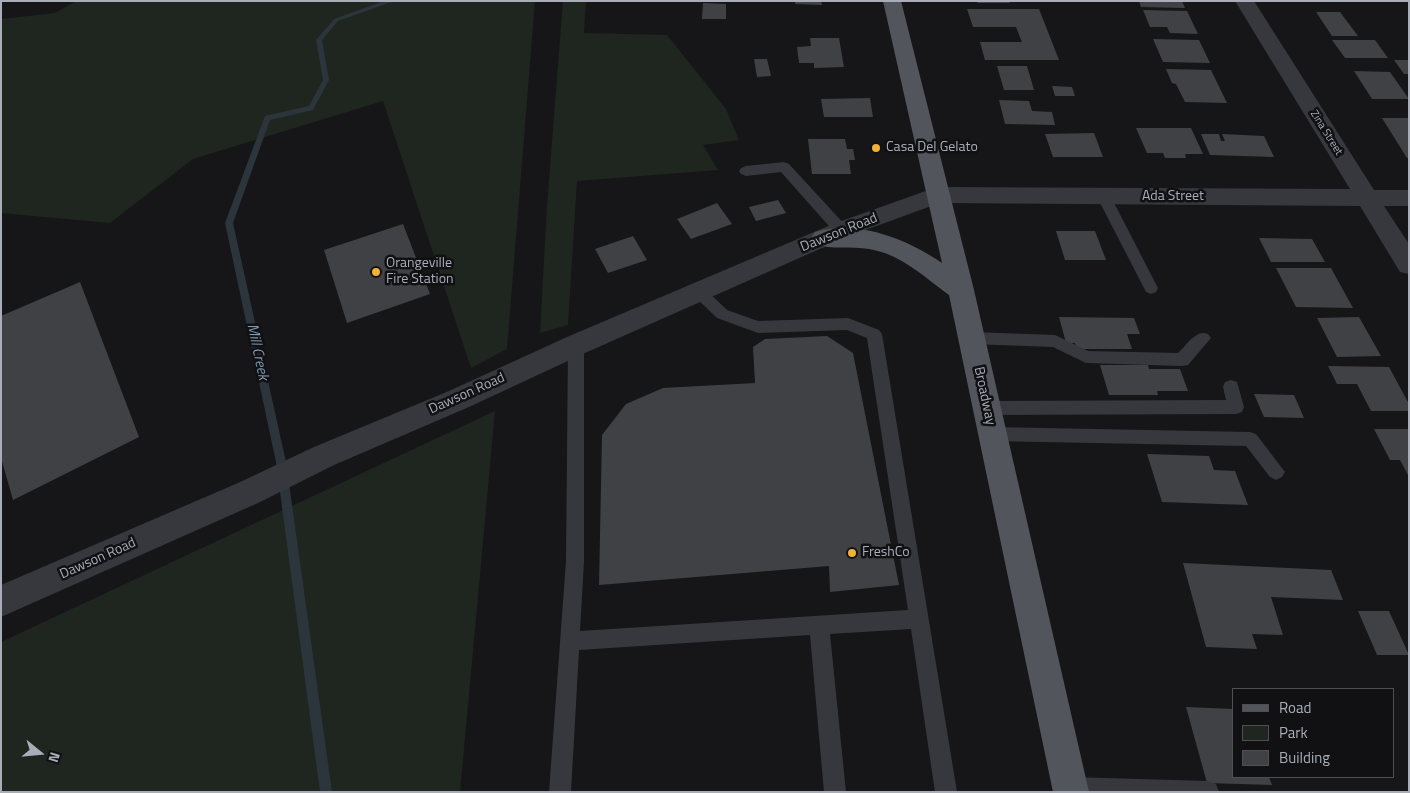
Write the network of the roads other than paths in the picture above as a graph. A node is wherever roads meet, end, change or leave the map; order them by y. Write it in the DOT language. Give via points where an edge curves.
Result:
graph roads {
  1 [pos="892,1"];
  2 [pos="1244,1"];
  3 [pos="746,171"];
  4 [pos="937,195"];
  5 [pos="1104,196"];
  6 [pos="1367,198"];
  7 [pos="1409,198"];
  8 [pos="832,234"];
  9 [pos="1409,265"];
  10 [pos="1151,288"];
  11 [pos="961,290"];
  12 [pos="699,292"];
  13 [pos="971,338"];
  14 [pos="1202,338"];
  15 [pos="576,345"];
  16 [pos="1231,387"];
  17 [pos="989,421"];
  18 [pos="1276,472"];
  19 [pos="1,601"];
  20 [pos="918,619"];
  21 [pos="819,625"];
  22 [pos="569,641"];
  23 [pos="1070,790"];
  24 [pos="560,792"];
  25 [pos="835,792"];
  26 [pos="946,792"];
  27 [pos="1208,792"];
  1 -- 4 [label="main road, Broadway"];
  2 -- 6 [label="street, Zina Street"];
  3 -- 8 [label="lane" via="784,167"];
  4 -- 5 [label="street, Ada Street"];
  4 -- 8 [label="street, Dawson Road"];
  4 -- 11 [label="main road, Broadway"];
  5 -- 6 [label="street, Ada Street"];
  5 -- 10 [label="lane"];
  6 -- 7 [label="street, Ada Street"];
  6 -- 9 [label="street, Zina Street"];
  8 -- 11 [label="main road" via="892,245"];
  8 -- 12 [label="street, Dawson Road"];
  11 -- 13 [label="main road, Broadway"];
  12 -- 15 [label="street, Dawson Road"];
  12 -- 20 [label="lane" via="722,314 758,327 848,324 874,334"];
  13 -- 14 [label="lane" via="1055,341 1086,357 1182,360"];
  13 -- 17 [label="main road, Broadway"];
  15 -- 19 [label="street, Dawson Road"];
  15 -- 22 [label="lane" via="575,561"];
  16 -- 17 [label="lane" via="1236,408"];
  17 -- 18 [label="lane" via="1250,438"];
  17 -- 23 [label="main road, Broadway"];
  20 -- 21 [label="lane"];
  20 -- 26 [label="lane"];
  21 -- 22 [label="lane"];
  21 -- 25 [label="lane"];
  22 -- 24 [label="lane"];
  23 -- 27 [label="lane"];
}
